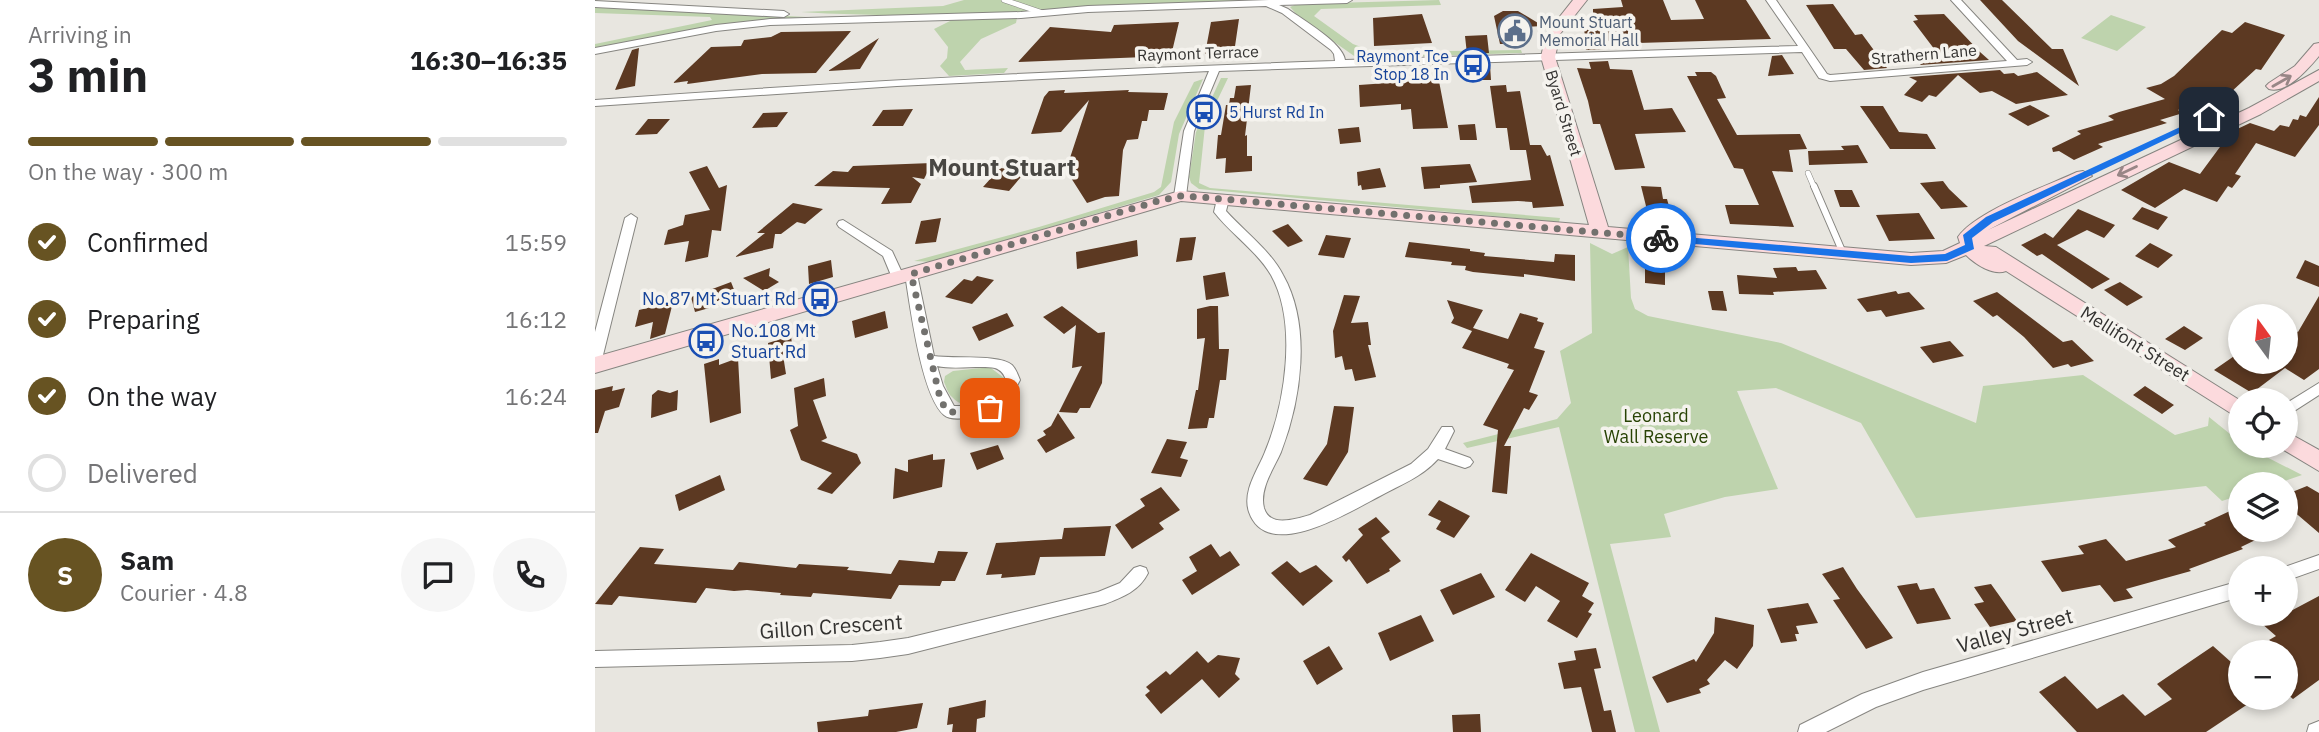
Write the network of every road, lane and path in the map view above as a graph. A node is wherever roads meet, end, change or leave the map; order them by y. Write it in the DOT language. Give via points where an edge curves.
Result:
graph roads {
  1 [pos="1004,0"];
  2 [pos="1347,0"];
  3 [pos="1580,0"];
  4 [pos="1771,0"];
  5 [pos="1956,0"];
  6 [pos="1267,3"];
  7 [pos="595,4"];
  8 [pos="1044,13"];
  9 [pos="830,20"];
  10 [pos="2319,47"];
  11 [pos="1804,49"];
  12 [pos="595,51"];
  13 [pos="1548,57"];
  14 [pos="2012,59"];
  15 [pos="2027,62"];
  16 [pos="1340,64"];
  17 [pos="1216,67"];
  18 [pos="2319,75"];
  19 [pos="595,103"];
  20 [pos="1808,173"];
  21 [pos="1180,196"];
  22 [pos="1223,199"];
  23 [pos="631,218"];
  24 [pos="843,224"];
  25 [pos="1600,232"];
  26 [pos="1971,246"];
  27 [pos="1843,253"];
  28 [pos="1932,260"];
  29 [pos="1999,267"];
  30 [pos="905,275"];
  31 [pos="2031,278"];
  32 [pos="595,359"];
  33 [pos="930,360"];
  34 [pos="595,365"];
  35 [pos="2319,388"];
  36 [pos="2228,403"];
  37 [pos="2298,403"];
  38 [pos="1447,431"];
  39 [pos="2298,448"];
  40 [pos="1436,452"];
  41 [pos="1465,462"];
  42 [pos="2319,462"];
  43 [pos="2319,562"];
  44 [pos="2298,569"];
  45 [pos="1140,573"];
  46 [pos="2228,593"];
  47 [pos="595,659"];
  48 [pos="1807,732"];
  1 -- 8 [label="lane"];
  2 -- 6 [label="street"];
  3 -- 13 [label="street, Byard Street" via="1553,34"];
  4 -- 11 [label="street"];
  5 -- 14 [label="street"];
  6 -- 8 [label="street"];
  6 -- 16 [label="street" via="1334,48"];
  7 -- 9 [label="street" via="812,15"];
  8 -- 9 [label="street"];
  9 -- 12 [label="street" via="727,27"];
  26 -- 10 [label="street, one-way" via="1967,237 1989,220 2279,84"];
  11 -- 13 [label="street, Raymont Terrace"];
  11 -- 14 [label="street, Strathern Lane" via="1823,76 1830,78"];
  13 -- 16 [label="street, Raymont Terrace"];
  13 -- 25 [label="street, Byard Street"];
  14 -- 15 [label="street, Strathern Lane"];
  16 -- 17 [label="street, Raymont Terrace"];
  17 -- 19 [label="street, Raymont Terrace" via="783,88"];
  17 -- 21 [label="street" via="1189,131"];
  18 -- 26 [label="street, one-way" via="2255,111"];
  20 -- 27 [label="lane"];
  21 -- 22 [label="street, Mellifont Street"];
  21 -- 30 [label="street"];
  22 -- 25 [label="street, Mellifont Street"];
  22 -- 40 [label="street" via="1220,212 1277,275 1289,308 1289,387 1281,432 1256,494 1257,513 1266,523 1302,526 1421,466"];
  23 -- 32 [label="street"];
  24 -- 30 [label="street" via="888,254"];
  25 -- 27 [label="street, Mellifont Street"];
  26 -- 28 [label="street"];
  26 -- 29 [label="street, Mellifont Street" via="1976,255"];
  26 -- 31 [label="street, Mellifont Street" via="1999,255"];
  27 -- 28 [label="street, Mellifont Street"];
  28 -- 29 [label="street, Mellifont Street"];
  29 -- 31 [label="street, Mellifont Street"];
  30 -- 33 [label="street"];
  30 -- 34 [label="street"];
  31 -- 36 [label="street, Mellifont Street"];
  33 -- 33 [label="street" via="998,363 1009,370 1013,380 990,408 950,412 941,402"];
  35 -- 37 [label="street"];
  38 -- 40 [label="street"];
  39 -- 42 [label="street"];
  40 -- 41 [label="street"];
  43 -- 44 [label="street"];
  45 -- 47 [label="street, Gillon Crescent" via="1126,589 1099,599 908,646 852,653"];
  46 -- 48 [label="street, Valley Street" via="1986,660 1877,697"];
}
